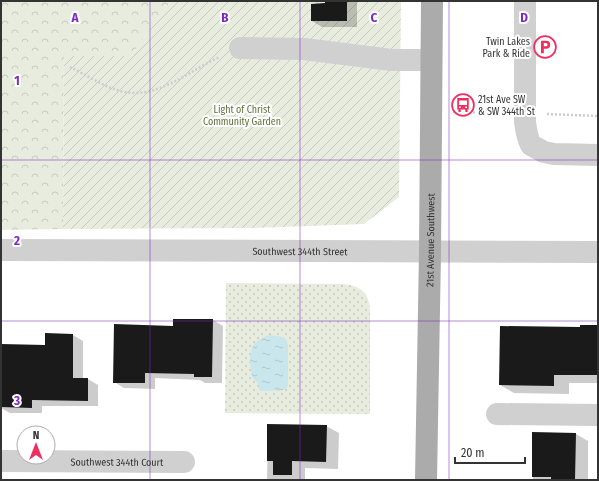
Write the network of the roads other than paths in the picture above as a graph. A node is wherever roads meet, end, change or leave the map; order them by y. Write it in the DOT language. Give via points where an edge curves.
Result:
graph roads {
  1 [pos="432,1"];
  2 [pos="525,1"];
  3 [pos="240,48"];
  4 [pos="431,60"];
  5 [pos="598,155"];
  6 [pos="1,250"];
  7 [pos="430,252"];
  8 [pos="598,252"];
  9 [pos="496,414"];
  10 [pos="598,414"];
  11 [pos="1,461"];
  12 [pos="184,462"];
  13 [pos="426,480"];
  1 -- 4 [label="main road, 21st Avenue Southwest"];
  2 -- 5 [label="street" via="525,122 529,142 549,154"];
  3 -- 4 [label="street" via="304,49 392,60"];
  4 -- 7 [label="main road, 21st Avenue Southwest"];
  6 -- 7 [label="street, Southwest 344th Street"];
  7 -- 8 [label="street, Southwest 344th Street"];
  7 -- 13 [label="main road, 21st Avenue Southwest"];
  9 -- 10 [label="street"];
  11 -- 12 [label="street, Southwest 344th Court"];
}
